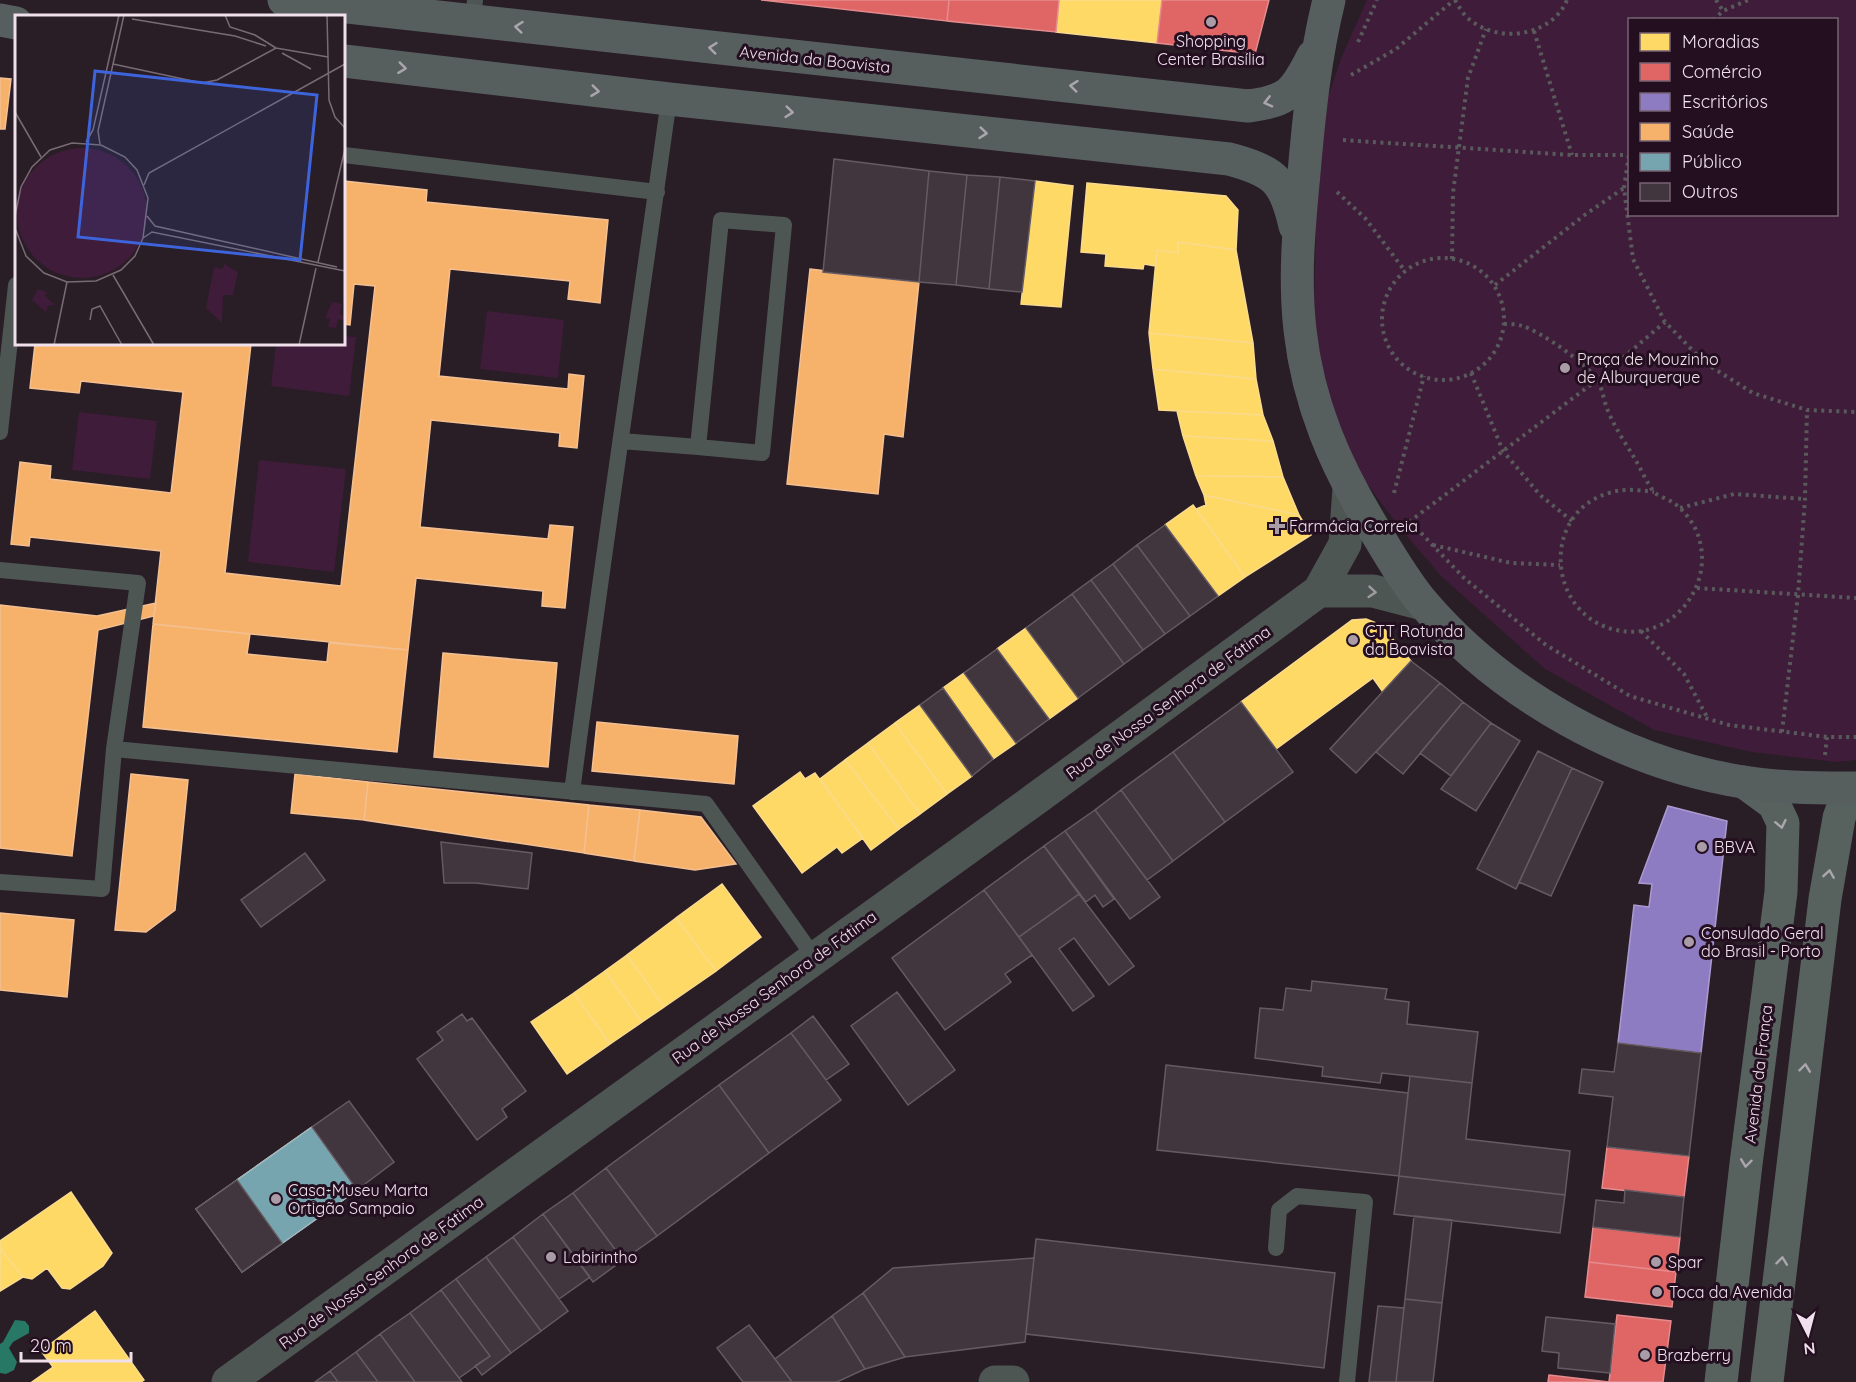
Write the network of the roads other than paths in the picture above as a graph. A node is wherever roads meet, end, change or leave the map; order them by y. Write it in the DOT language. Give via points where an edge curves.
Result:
graph roads {
  1 [pos="284,0"];
  2 [pos="1329,0"];
  3 [pos="376,6"];
  4 [pos="474,11"];
  5 [pos="0,20"];
  6 [pos="15,23"];
  7 [pos="1318,46"];
  8 [pos="345,61"];
  9 [pos="669,99"];
  10 [pos="345,155"];
  11 [pos="657,192"];
  12 [pos="1297,236"];
  13 [pos="15,291"];
  14 [pos="4,356"];
  15 [pos="0,432"];
  16 [pos="621,441"];
  17 [pos="698,447"];
  18 [pos="1349,488"];
  19 [pos="0,570"];
  20 [pos="1319,591"];
  21 [pos="1424,604"];
  22 [pos="114,749"];
  23 [pos="1744,782"];
  24 [pos="1856,788"];
  25 [pos="572,792"];
  26 [pos="1856,798"];
  27 [pos="0,882"];
  28 [pos="814,957"];
  29 [pos="1276,1248"];
  30 [pos="228,1382"];
  31 [pos="995,1382"];
  32 [pos="1013,1382"];
  33 [pos="1347,1382"];
  34 [pos="1721,1382"];
  35 [pos="1767,1382"];
  1 -- 3 [label="main road, Avenida da Boavista"];
  2 -- 7 [label="main road"];
  3 -- 4 [label="main road, Avenida da Boavista"];
  7 -- 4 [label="main road, Avenida da Boavista, one-way" via="1302,79 1288,95 1248,106"];
  5 -- 6 [label="main road"];
  7 -- 12 [label="main road"];
  8 -- 9 [label="main road, one-way"];
  9 -- 11 [label="lane"];
  9 -- 12 [label="main road, one-way" via="1229,159 1258,167 1277,180 1290,205"];
  10 -- 11 [label="lane"];
  11 -- 16 [label="lane"];
  12 -- 18 [label="main road" via="1300,332 1309,379 1322,426"];
  13 -- 14 [label="lane"];
  14 -- 15 [label="lane"];
  16 -- 17 [label="lane"];
  16 -- 25 [label="lane"];
  17 -- 17 [label="lane" via="762,453 783,225 721,220"];
  18 -- 20 [label="street, Rua de Nossa Senhora de Fátima" via="1345,544"];
  18 -- 21 [label="main road"];
  19 -- 22 [label="lane" via="138,583"];
  20 -- 21 [label="street, one-way" via="1373,591"];
  20 -- 28 [label="street, Rua de Nossa Senhora de Fátima"];
  21 -- 23 [label="main road" via="1476,656 1536,701 1583,728 1671,765"];
  22 -- 25 [label="lane"];
  22 -- 27 [label="lane" via="102,889"];
  23 -- 24 [label="main road"];
  23 -- 34 [label="main road, Avenida da França, one-way" via="1774,804 1783,823 1782,880"];
  25 -- 28 [label="lane" via="706,804"];
  35 -- 26 [label="main road, one-way" via="1827,888 1839,818 1843,807"];
  28 -- 30 [label="street, Rua de Nossa Senhora de Fátima"];
  29 -- 33 [label="lane" via="1279,1210 1297,1196 1365,1202"];
  31 -- 32 [label="street"];
}
